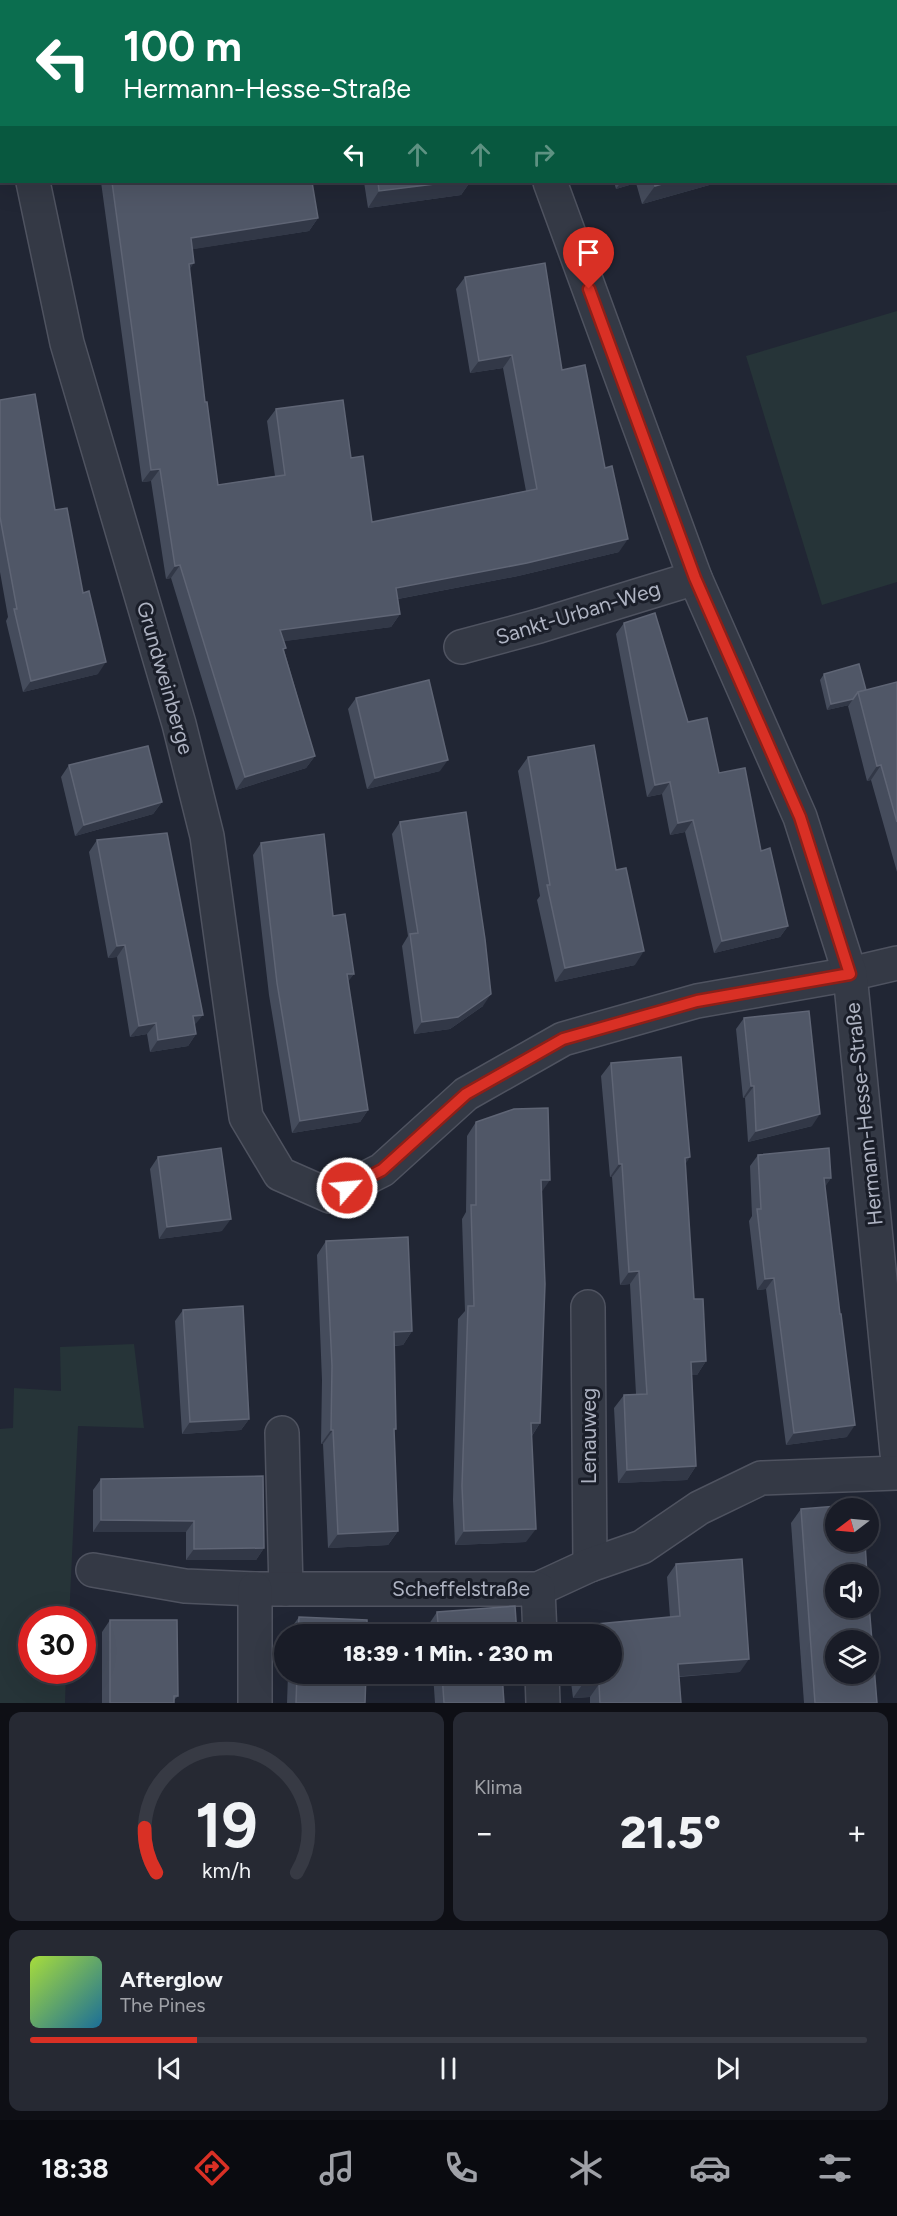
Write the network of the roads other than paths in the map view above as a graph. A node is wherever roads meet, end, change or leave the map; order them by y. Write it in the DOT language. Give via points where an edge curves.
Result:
graph roads {
  1 [pos="33,183"];
  2 [pos="550,183"];
  3 [pos="695,578"];
  4 [pos="461,647"];
  5 [pos="897,963"];
  6 [pos="850,974"];
  7 [pos="588,1307"];
  8 [pos="282,1433"];
  9 [pos="897,1453"];
  10 [pos="897,1473"];
  11 [pos="590,1565"];
  12 [pos="93,1569"];
  13 [pos="271,1589"];
  14 [pos="538,1589"];
  15 [pos="540,1624"];
  16 [pos="542,1684"];
  17 [pos="255,1703"];
  18 [pos="543,1703"];
  1 -- 6 [label="street, Grundweinberge" via="67,343 179,724 207,836 246,1117 280,1174 330,1196 382,1170 466,1094 563,1039 697,1001"];
  2 -- 3 [label="street, Hermann-Hesse-Straße"];
  3 -- 4 [label="street, Sankt-Urban-Weg"];
  3 -- 6 [label="street, Hermann-Hesse-Straße" via="800,817"];
  5 -- 6 [label="street"];
  6 -- 9 [label="street, Hermann-Hesse-Straße"];
  7 -- 11 [label="street, Lenauweg"];
  8 -- 13 [label="street"];
  10 -- 11 [label="street, Scheffelstraße" via="761,1478 699,1508 642,1547"];
  11 -- 14 [label="street, Scheffelstraße"];
  12 -- 13 [label="street, Scheffelstraße" via="185,1586"];
  13 -- 14 [label="street, Scheffelstraße"];
  13 -- 17 [label="street"];
  14 -- 15 [label="street"];
  16 -- 18 [label="street"];
}
